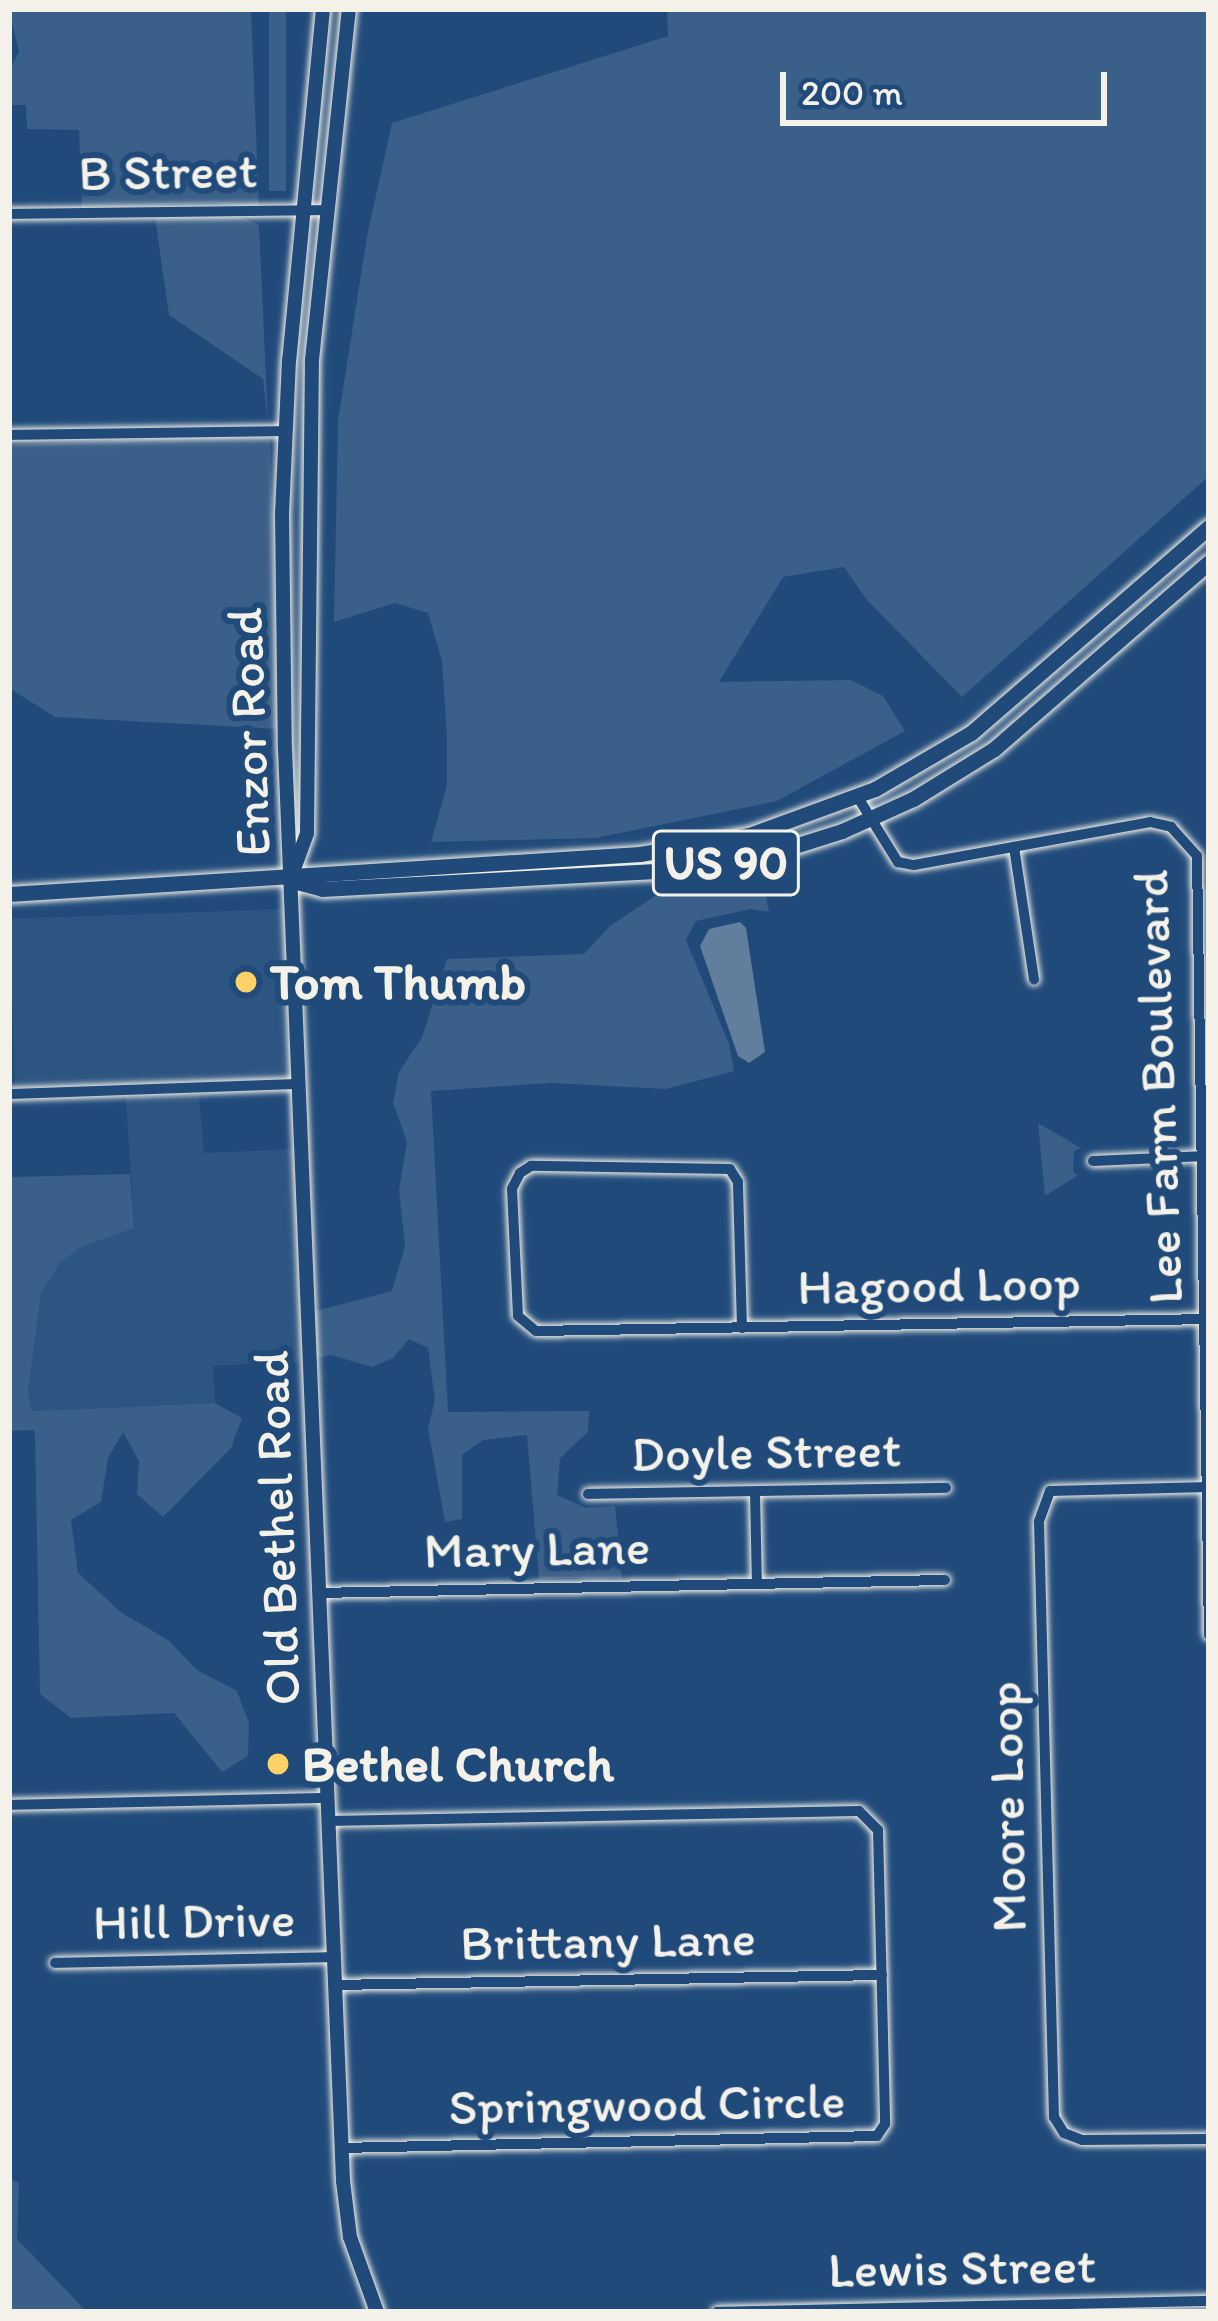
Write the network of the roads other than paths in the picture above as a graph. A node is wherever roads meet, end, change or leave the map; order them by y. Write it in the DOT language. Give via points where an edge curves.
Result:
graph roads {
  1 [pos="322,16"];
  2 [pos="348,17"];
  3 [pos="302,209"];
  4 [pos="328,210"];
  5 [pos="9,214"];
  6 [pos="286,431"];
  7 [pos="9,435"];
  8 [pos="1209,527"];
  9 [pos="1209,562"];
  10 [pos="1086,636"];
  11 [pos="1103,656"];
  12 [pos="857,796"];
  13 [pos="869,819"];
  14 [pos="1014,847"];
  15 [pos="290,880"];
  16 [pos="9,894"];
  17 [pos="1034,979"];
  18 [pos="298,1084"];
  19 [pos="9,1094"];
  20 [pos="1206,1156"];
  21 [pos="1093,1161"];
  22 [pos="1207,1319"];
  23 [pos="742,1328"];
  24 [pos="1208,1487"];
  25 [pos="946,1488"];
  26 [pos="755,1492"];
  27 [pos="588,1494"];
  28 [pos="945,1580"];
  29 [pos="757,1584"];
  30 [pos="318,1593"];
  31 [pos="1209,1635"];
  32 [pos="327,1798"];
  33 [pos="10,1804"];
  34 [pos="328,1821"];
  35 [pos="334,1957"];
  36 [pos="55,1963"];
  37 [pos="882,1975"];
  38 [pos="335,1985"];
  39 [pos="1209,2138"];
  40 [pos="341,2148"];
  41 [pos="1209,2301"];
  42 [pos="377,2312"];
  43 [pos="717,2312"];
  1 -- 3 [label="main road, Enzor Road"];
  2 -- 4 [label="main road, Enzor Road"];
  3 -- 4 [label="street, B Street"];
  3 -- 5 [label="street, B Street"];
  3 -- 6 [label="main road, Enzor Road"];
  4 -- 15 [label="main road, Enzor Road" via="312,360 307,833"];
  6 -- 7 [label="street"];
  6 -- 15 [label="main road, Enzor Road"];
  8 -- 10 [label="main road, US 90"];
  9 -- 11 [label="main road, US 90"];
  10 -- 11 [label="street"];
  10 -- 12 [label="main road, US 90" via="971,733"];
  11 -- 13 [label="main road, US 90" via="973,764"];
  12 -- 13 [label="street, Lee Farm Boulevard"];
  12 -- 15 [label="main road, US 90" via="749,835 676,850 323,870"];
  13 -- 14 [label="street, Lee Farm Boulevard" via="898,862"];
  13 -- 15 [label="main road, US 90" via="769,854 688,869 322,889"];
  14 -- 17 [label="street"];
  14 -- 20 [label="street, Lee Farm Boulevard" via="1150,822 1172,827 1197,856"];
  15 -- 16 [label="main road, US 90"];
  15 -- 18 [label="main road, Old Bethel Road"];
  18 -- 19 [label="street"];
  18 -- 30 [label="main road, Old Bethel Road"];
  20 -- 21 [label="street"];
  20 -- 22 [label="street, Lee Farm Boulevard"];
  22 -- 23 [label="street, Hagood Loop"];
  22 -- 24 [label="street, Lee Farm Boulevard"];
  23 -- 23 [label="street, Hagood Loop" via="525,1327 512,1189 520,1173 531,1166 730,1169 738,1182"];
  24 -- 31 [label="street, Lee Farm Boulevard"];
  24 -- 39 [label="street, Moore Loop" via="1050,1491 1039,1522 1054,2117 1064,2133 1082,2140"];
  25 -- 26 [label="street, Doyle Street"];
  26 -- 27 [label="street, Doyle Street"];
  26 -- 29 [label="street"];
  28 -- 29 [label="street, Mary Lane"];
  29 -- 30 [label="street, Mary Lane"];
  30 -- 32 [label="main road, Old Bethel Road"];
  32 -- 33 [label="street"];
  32 -- 34 [label="main road, Old Bethel Road"];
  34 -- 35 [label="main road, Old Bethel Road"];
  34 -- 37 [label="street, Springwood Circle" via="859,1811 878,1830"];
  35 -- 36 [label="street, Hill Drive"];
  35 -- 38 [label="main road, Old Bethel Road"];
  37 -- 38 [label="street, Brittany Lane"];
  37 -- 40 [label="street, Springwood Circle" via="885,2124 870,2139"];
  38 -- 40 [label="main road, Old Bethel Road"];
  40 -- 42 [label="main road, Old Bethel Road" via="350,2237"];
  41 -- 43 [label="street, Lewis Street"];
}
